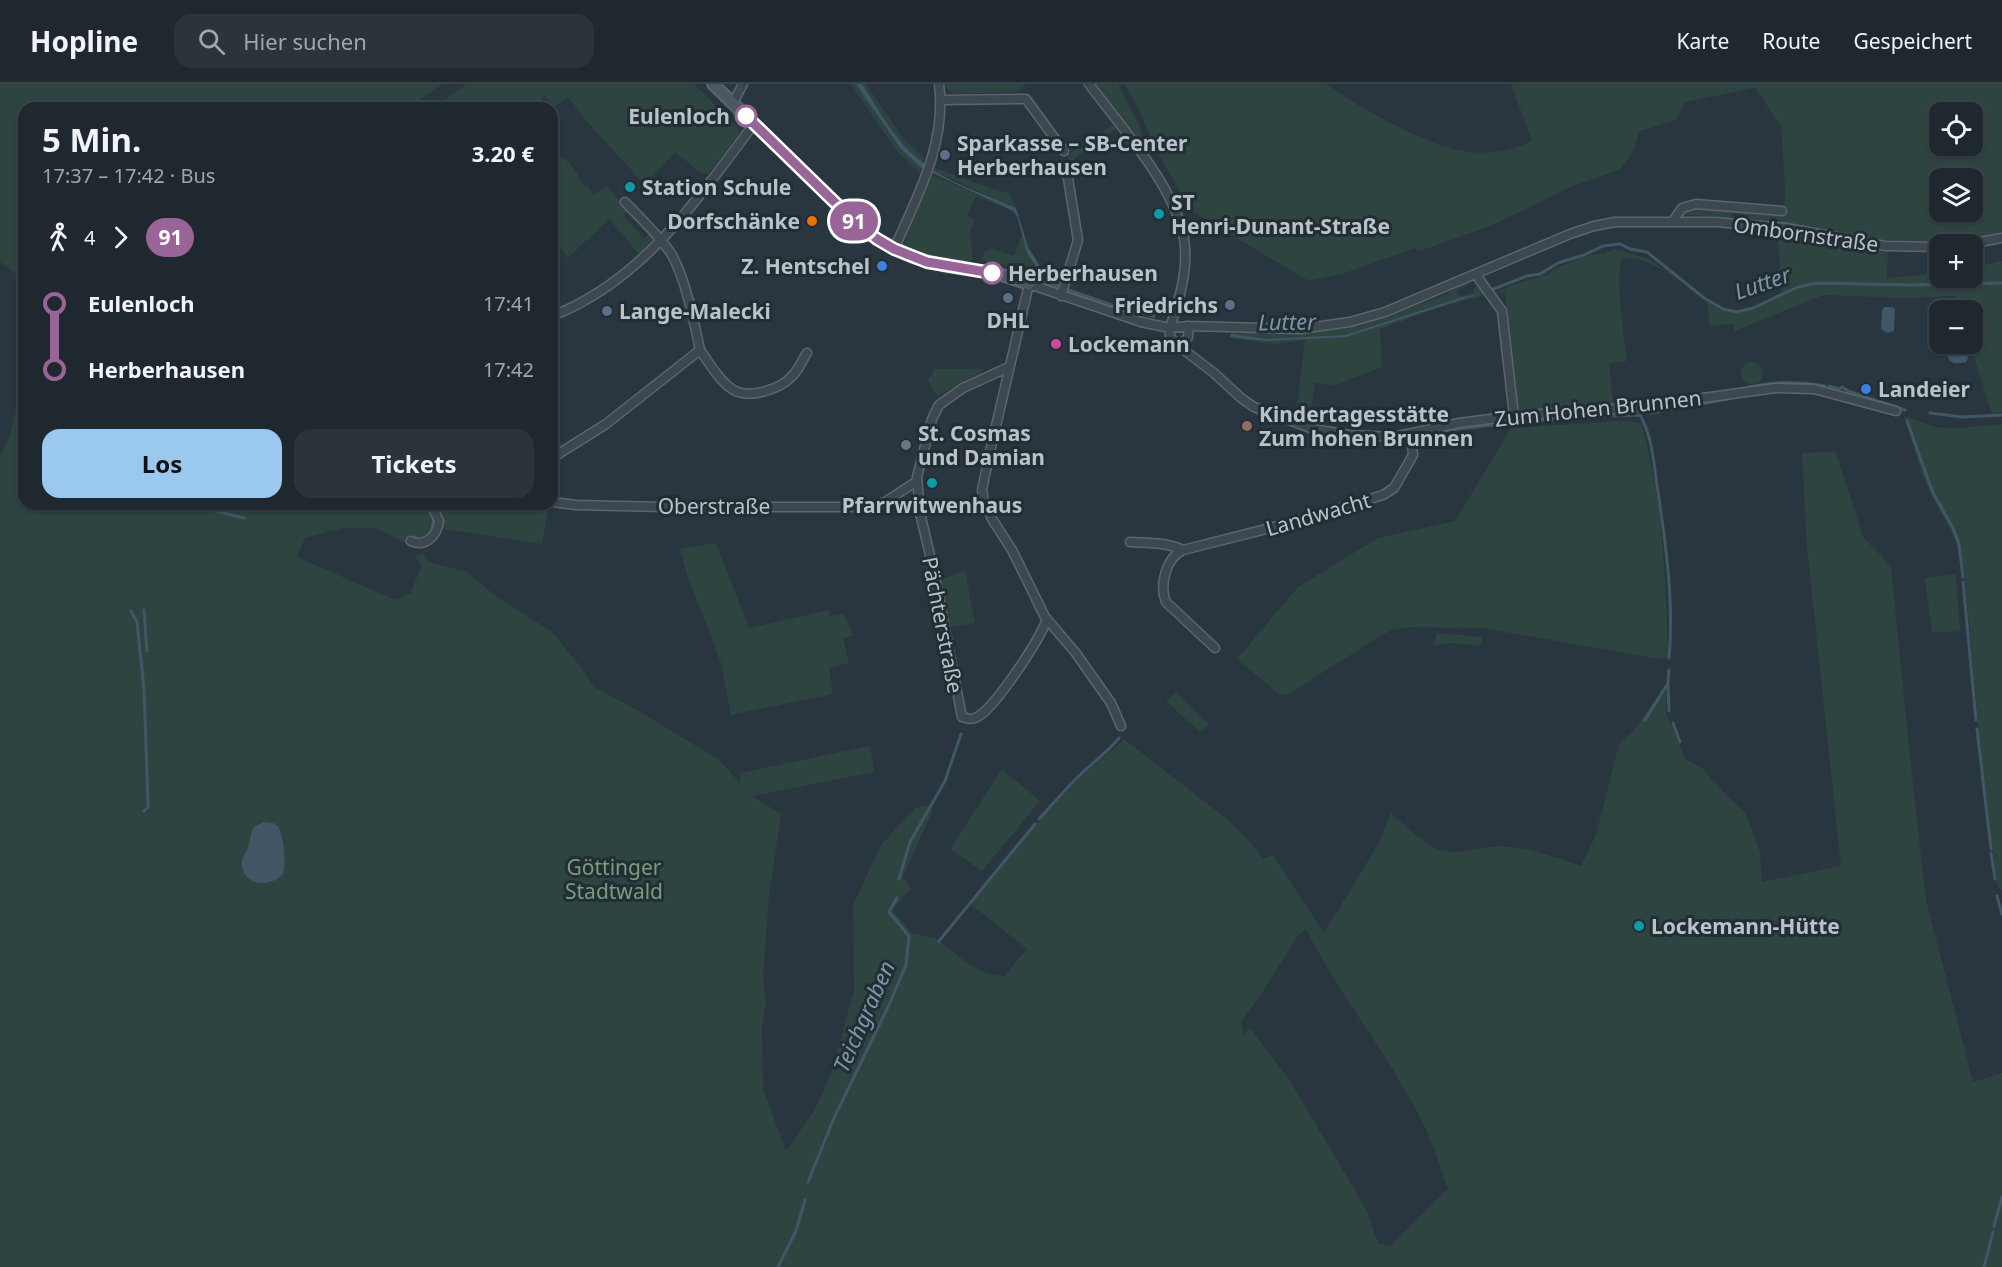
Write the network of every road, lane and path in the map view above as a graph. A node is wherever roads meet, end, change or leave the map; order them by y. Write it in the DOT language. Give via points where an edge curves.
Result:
graph roads {
  1 [pos="713,84"];
  2 [pos="743,84"];
  3 [pos="939,84"];
  4 [pos="1089,84"];
  5 [pos="941,100"];
  6 [pos="733,104"];
  7 [pos="754,124"];
  8 [pos="1064,151"];
  9 [pos="1066,166"];
  10 [pos="625,202"];
  11 [pos="1782,211"];
  12 [pos="1673,221"];
  13 [pos="2002,238"];
  14 [pos="1983,241"];
  15 [pos="662,242"];
  16 [pos="1929,247"];
  17 [pos="894,249"];
  18 [pos="1476,275"];
  19 [pos="1029,284"];
  20 [pos="1063,291"];
  21 [pos="558,313"];
  22 [pos="1189,326"];
  23 [pos="1170,328"];
  24 [pos="1180,347"];
  25 [pos="700,350"];
  26 [pos="807,352"];
  27 [pos="1009,367"];
  28 [pos="1896,411"];
  29 [pos="1514,416"];
  30 [pos="1411,434"];
  31 [pos="558,451"];
  32 [pos="917,481"];
  33 [pos="558,503"];
  34 [pos="434,510"];
  35 [pos="411,541"];
  36 [pos="1130,542"];
  37 [pos="1183,550"];
  38 [pos="1047,619"];
  39 [pos="1215,648"];
  40 [pos="1121,726"];
  1 -- 6 [label="street"];
  2 -- 6 [label="street"];
  3 -- 5 [label="street"];
  4 -- 23 [label="street" via="1143,155 1180,222 1185,267"];
  5 -- 8 [label="street" via="1026,99"];
  5 -- 17 [label="street" via="937,141 930,164"];
  6 -- 7 [label="street"];
  7 -- 15 [label="street"];
  7 -- 17 [label="street" via="864,230"];
  9 -- 20 [label="street" via="1078,240"];
  10 -- 15 [label="street"];
  11 -- 12 [label="street" via="1696,204 1682,208"];
  12 -- 16 [label="street, Ombornstraße" via="1786,228 1885,246"];
  12 -- 18 [label="street, Ombornstraße" via="1594,226"];
  13 -- 14 [label="street"];
  15 -- 21 [label="street" via="603,290"];
  15 -- 25 [label="street" via="678,270"];
  17 -- 19 [label="street" via="927,262 999,274"];
  18 -- 22 [label="street, Ombornstraße" via="1385,312 1338,324 1300,330"];
  18 -- 29 [label="street" via="1503,311"];
  19 -- 20 [label="street, Ombornstraße"];
  19 -- 27 [label="street"];
  20 -- 23 [label="street, Ombornstraße" via="1141,322"];
  22 -- 23 [label="street, Ombornstraße"];
  22 -- 24 [label="street" via="1188,337"];
  23 -- 24 [label="street, Zum Hohen Brunnen" via="1170,337"];
  24 -- 30 [label="street, Zum Hohen Brunnen" via="1240,398 1292,422 1350,435"];
  25 -- 26 [label="street" via="730,388 748,394 785,383"];
  25 -- 31 [label="street" via="606,424"];
  27 -- 32 [label="street" via="954,393 939,405"];
  27 -- 38 [label="street" via="988,456 983,498"];
  28 -- 29 [label="street, Zum Hohen Brunnen" via="1796,387 1639,407"];
  29 -- 30 [label="street, Zum Hohen Brunnen" via="1447,424"];
  30 -- 37 [label="street, Landwacht" via="1413,455 1394,488 1383,495"];
  32 -- 33 [label="street, Oberstraße" via="877,505 663,507"];
  32 -- 38 [label="street, Pächterstraße" via="960,714 968,719 982,714 1034,647"];
  34 -- 35 [label="street" via="438,520 434,534 424,543"];
  36 -- 37 [label="street, Landwacht" via="1174,545"];
  37 -- 39 [label="street" via="1170,563 1162,593 1166,602"];
  38 -- 40 [label="street" via="1112,703"];
}
